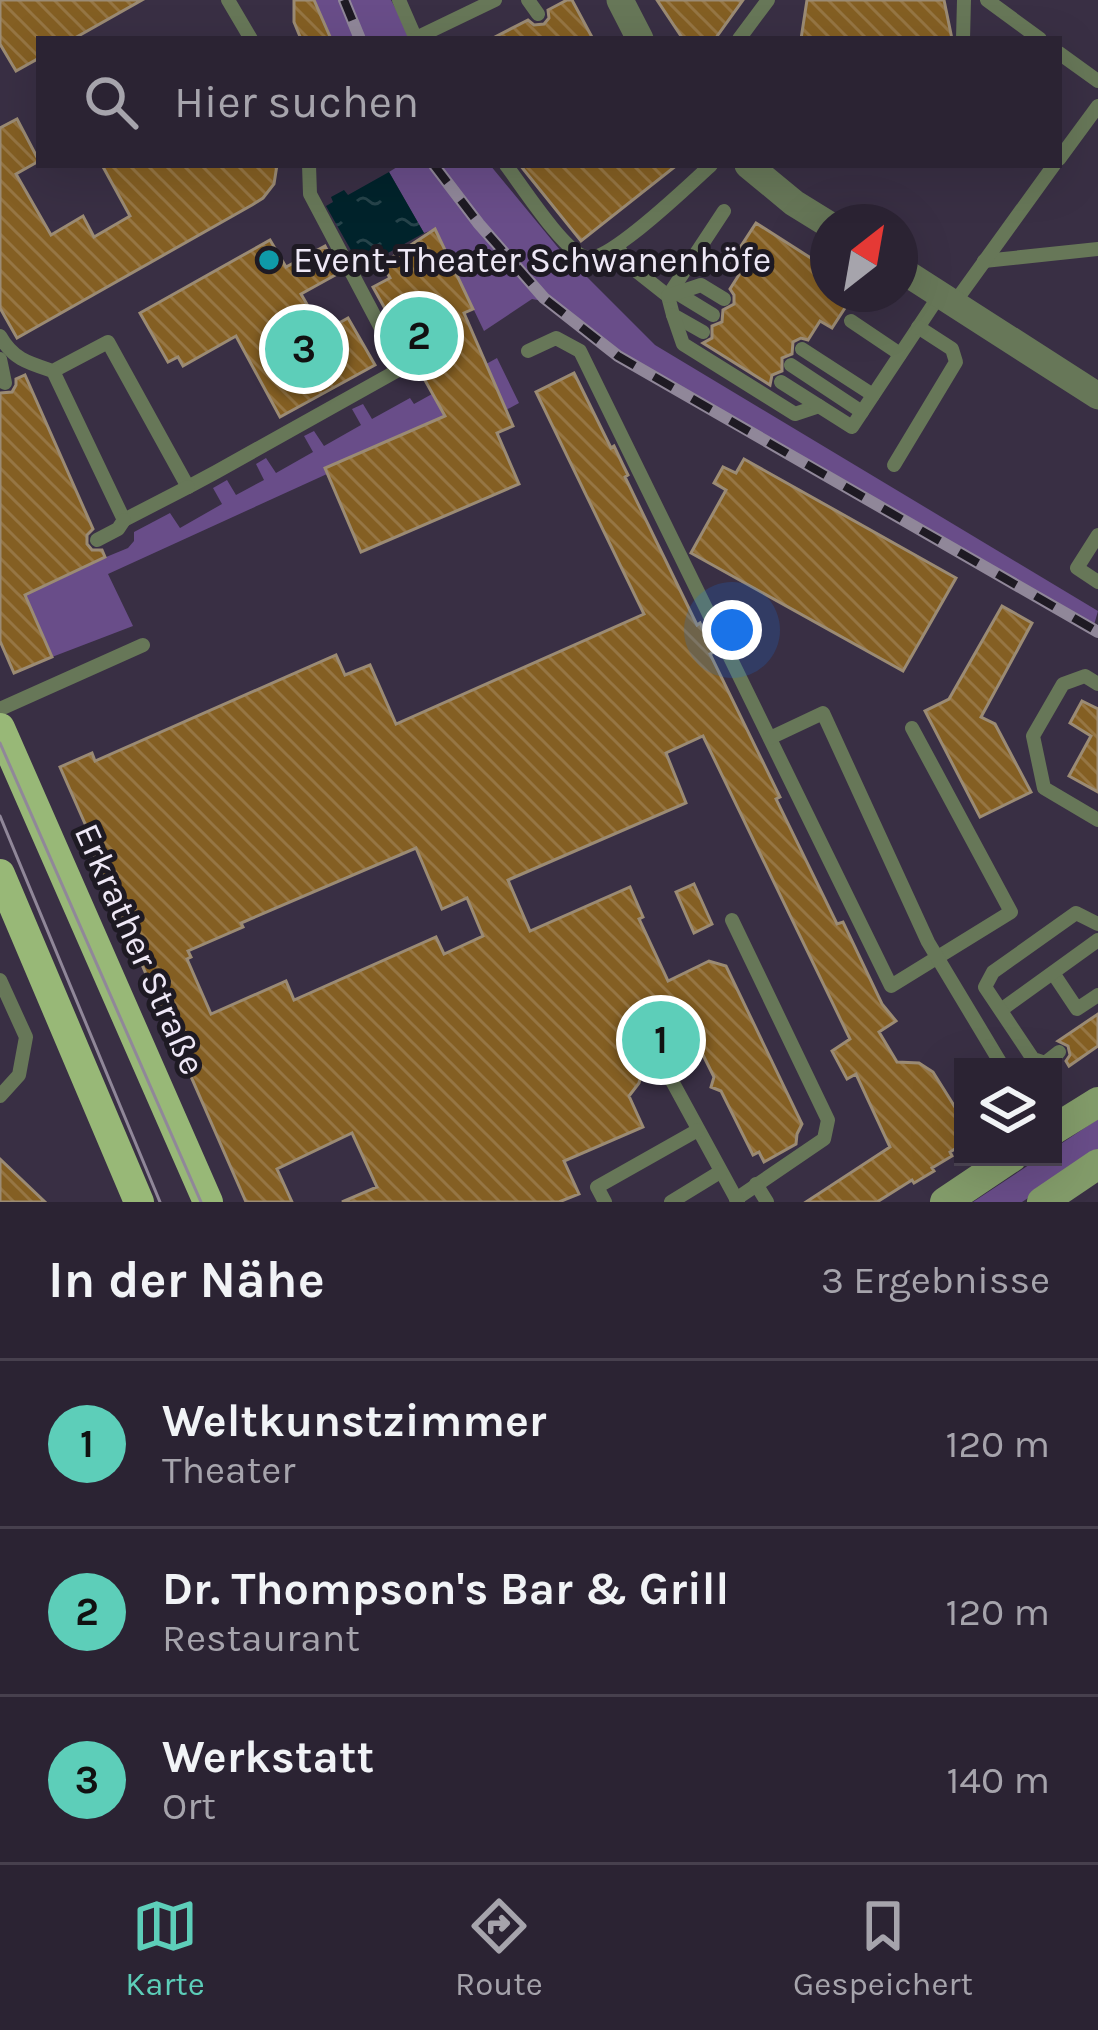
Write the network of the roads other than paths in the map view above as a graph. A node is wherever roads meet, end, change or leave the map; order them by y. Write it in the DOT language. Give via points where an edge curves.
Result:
graph roads {
  1 [pos="399,0"];
  2 [pos="495,0"];
  3 [pos="528,0"];
  4 [pos="620,0"];
  5 [pos="768,0"];
  6 [pos="964,0"];
  7 [pos="987,0"];
  8 [pos="225,4"];
  9 [pos="538,14"];
  10 [pos="248,36"];
  11 [pos="415,36"];
  12 [pos="422,36"];
  13 [pos="638,36"];
  14 [pos="741,36"];
  15 [pos="964,36"];
  16 [pos="1036,36"];
  17 [pos="1062,55"];
  18 [pos="1098,81"];
  19 [pos="1098,106"];
  20 [pos="1062,155"];
  21 [pos="309,168"];
  22 [pos="508,168"];
  23 [pos="708,168"];
  24 [pos="752,168"];
  25 [pos="1053,168"];
  26 [pos="724,211"];
  27 [pos="810,212"];
  28 [pos="617,246"];
  29 [pos="1098,249"];
  30 [pos="984,261"];
  31 [pos="918,279"];
  32 [pos="672,294"];
  33 [pos="948,298"];
  34 [pos="724,299"];
  35 [pos="673,315"];
  36 [pos="713,315"];
  37 [pos="851,321"];
  38 [pos="918,327"];
  39 [pos="703,332"];
  40 [pos="1,347"];
  41 [pos="802,349"];
  42 [pos="528,351"];
  43 [pos="900,354"];
  44 [pos="791,365"];
  45 [pos="52,371"];
  46 [pos="781,382"];
  47 [pos="5,383"];
  48 [pos="873,394"];
  49 [pos="1098,396"];
  50 [pos="819,406"];
  51 [pos="862,412"];
  52 [pos="894,464"];
  53 [pos="188,487"];
  54 [pos="124,520"];
  55 [pos="1098,536"];
  56 [pos="98,539"];
  57 [pos="1098,582"];
  58 [pos="143,645"];
  59 [pos="1098,684"];
  60 [pos="0,709"];
  61 [pos="0,728"];
  62 [pos="911,728"];
  63 [pos="770,738"];
  64 [pos="1098,820"];
  65 [pos="0,874"];
  66 [pos="732,920"];
  67 [pos="1098,924"];
  68 [pos="1098,940"];
  69 [pos="936,959"];
  70 [pos="1053,973"];
  71 [pos="0,980"];
  72 [pos="1098,995"];
  73 [pos="1000,1010"];
  74 [pos="1059,1052"];
  75 [pos="997,1058"];
  76 [pos="666,1070"];
  77 [pos="0,1096"];
  78 [pos="1098,1102"];
  79 [pos="1062,1124"];
  80 [pos="698,1130"];
  81 [pos="1098,1164"];
  82 [pos="999,1166"];
  83 [pos="720,1172"];
  84 [pos="756,1184"];
  85 [pos="601,1201"];
  86 [pos="737,1201"];
  87 [pos="139,1202"];
  88 [pos="208,1202"];
  89 [pos="671,1202"];
  90 [pos="767,1202"];
  91 [pos="945,1202"];
  92 [pos="1042,1202"];
  1 -- 11 [label="lane"];
  2 -- 12 [label="lane"];
  3 -- 9 [label="lane"];
  4 -- 13 [label="street"];
  5 -- 14 [label="lane"];
  6 -- 15 [label="lane"];
  7 -- 16 [label="lane"];
  8 -- 10 [label="lane"];
  17 -- 18 [label="lane"];
  19 -- 20 [label="lane"];
  21 -- 53 [label="lane" via="310,194 402,368"];
  22 -- 28 [label="lane" via="568,247 597,259"];
  23 -- 28 [label="lane"];
  24 -- 27 [label="street"];
  25 -- 30 [label="lane"];
  26 -- 32 [label="lane"];
  28 -- 32 [label="lane" via="630,266"];
  29 -- 30 [label="lane"];
  30 -- 33 [label="lane"];
  31 -- 33 [label="street"];
  32 -- 34 [label="lane" via="701,285"];
  32 -- 35 [label="lane"];
  32 -- 36 [label="lane"];
  33 -- 38 [label="lane"];
  33 -- 49 [label="street"];
  35 -- 39 [label="lane"];
  35 -- 50 [label="lane" via="683,344 795,414"];
  37 -- 43 [label="lane"];
  38 -- 43 [label="lane"];
  38 -- 52 [label="lane" via="952,349 956,362"];
  40 -- 45 [label="lane"];
  40 -- 47 [label="lane"];
  41 -- 48 [label="lane"];
  42 -- 63 [label="lane" via="556,338 580,351"];
  43 -- 48 [label="lane"];
  44 -- 51 [label="lane"];
  45 -- 53 [label="lane" via="108,342"];
  45 -- 54 [label="lane"];
  46 -- 50 [label="lane"];
  48 -- 51 [label="lane"];
  50 -- 51 [label="lane" via="852,427"];
  53 -- 54 [label="lane"];
  54 -- 56 [label="lane"];
  55 -- 57 [label="lane" via="1077,568"];
  58 -- 60 [label="lane"];
  59 -- 64 [label="lane" via="1085,676 1064,685 1033,736 1044,788"];
  61 -- 88 [label="main road, Erkrather Straße"];
  62 -- 69 [label="lane" via="1011,912"];
  63 -- 69 [label="lane" via="891,986"];
  63 -- 69 [label="lane" via="823,713"];
  65 -- 87 [label="main road"];
  66 -- 84 [label="lane" via="828,1120 824,1139"];
  67 -- 73 [label="lane" via="1076,913 993,972 985,988"];
  68 -- 70 [label="lane"];
  69 -- 75 [label="lane"];
  70 -- 72 [label="lane" via="1077,1009"];
  70 -- 73 [label="lane"];
  71 -- 77 [label="lane" via="26,1037 19,1075"];
  73 -- 74 [label="lane" via="1037,1063"];
  76 -- 80 [label="lane"];
  78 -- 79 [label="main road"];
  80 -- 83 [label="lane"];
  80 -- 85 [label="lane" via="596,1187"];
  81 -- 92 [label="main road"];
  82 -- 91 [label="main road"];
  83 -- 86 [label="lane"];
  83 -- 89 [label="lane"];
  84 -- 86 [label="lane"];
  84 -- 90 [label="lane"];
}
